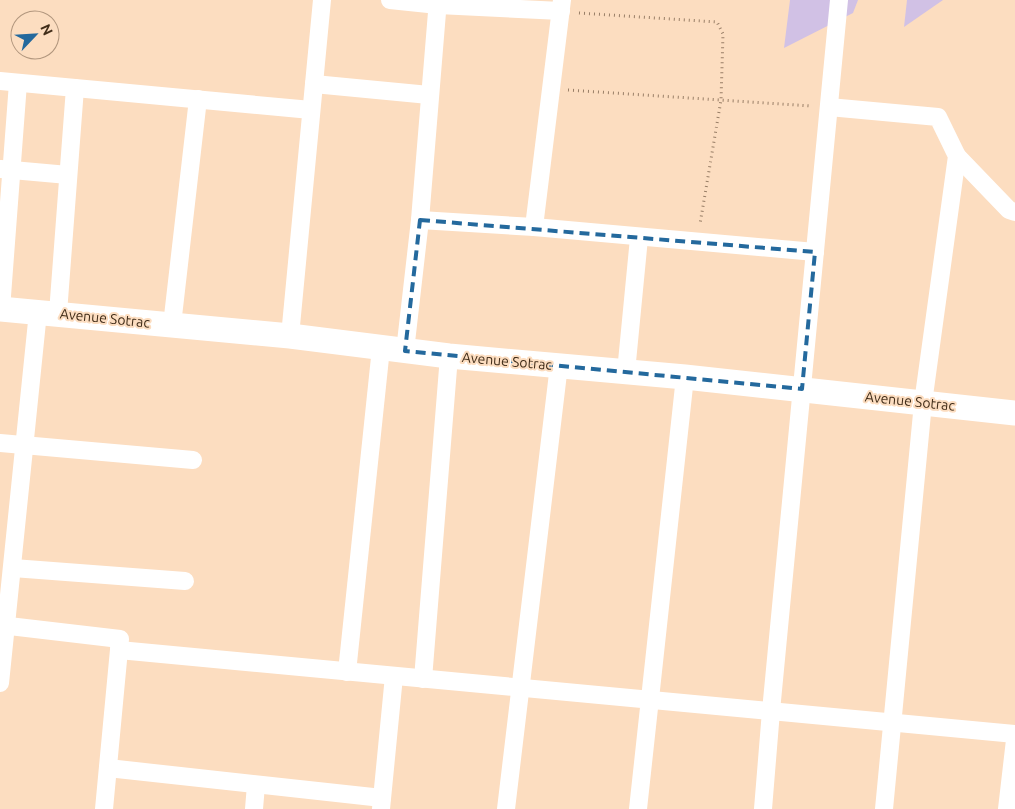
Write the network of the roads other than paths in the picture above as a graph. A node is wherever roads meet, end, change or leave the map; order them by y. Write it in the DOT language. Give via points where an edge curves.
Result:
graph roads {
  1 [pos="322,0"];
  2 [pos="390,0"];
  3 [pos="839,0"];
  4 [pos="438,2"];
  5 [pos="562,6"];
  6 [pos="0,80"];
  7 [pos="18,82"];
  8 [pos="314,84"];
  9 [pos="75,88"];
  10 [pos="430,95"];
  11 [pos="198,99"];
  12 [pos="829,107"];
  13 [pos="311,110"];
  14 [pos="957,156"];
  15 [pos="6,170"];
  16 [pos="68,175"];
  17 [pos="1015,212"];
  18 [pos="420,220"];
  19 [pos="534,227"];
  20 [pos="639,238"];
  21 [pos="815,252"];
  22 [pos="0,309"];
  23 [pos="48,313"];
  24 [pos="172,325"];
  25 [pos="290,336"];
  26 [pos="393,350"];
  27 [pos="449,356"];
  28 [pos="559,365"];
  29 [pos="626,372"];
  30 [pos="685,377"];
  31 [pos="802,390"];
  32 [pos="924,403"];
  33 [pos="1015,413"];
  34 [pos="0,443"];
  35 [pos="25,446"];
  36 [pos="193,460"];
  37 [pos="13,568"];
  38 [pos="185,580"];
  39 [pos="3,626"];
  40 [pos="119,650"];
  41 [pos="347,672"];
  42 [pos="394,676"];
  43 [pos="422,679"];
  44 [pos="0,683"];
  45 [pos="521,688"];
  46 [pos="650,700"];
  47 [pos="771,711"];
  48 [pos="892,722"];
  49 [pos="1015,734"];
  50 [pos="1015,740"];
  51 [pos="108,768"];
  52 [pos="256,785"];
  53 [pos="382,804"];
  54 [pos="104,809"];
  55 [pos="254,809"];
  56 [pos="506,809"];
  57 [pos="638,809"];
  58 [pos="763,809"];
  59 [pos="884,809"];
  60 [pos="1007,809"];
  1 -- 8 [label="street"];
  2 -- 4 [label="street"];
  3 -- 12 [label="street"];
  4 -- 5 [label="street"];
  4 -- 10 [label="street"];
  5 -- 19 [label="street"];
  6 -- 7 [label="street"];
  7 -- 9 [label="street"];
  7 -- 15 [label="street"];
  8 -- 10 [label="street"];
  8 -- 13 [label="street"];
  9 -- 11 [label="street"];
  9 -- 16 [label="street"];
  10 -- 18 [label="street"];
  11 -- 13 [label="street"];
  11 -- 24 [label="street"];
  12 -- 14 [label="street" via="938,117"];
  12 -- 21 [label="street"];
  13 -- 25 [label="street"];
  14 -- 17 [label="street" via="1009,210"];
  14 -- 32 [label="street"];
  15 -- 16 [label="street"];
  15 -- 22 [label="street"];
  16 -- 23 [label="street"];
  18 -- 19 [label="street"];
  18 -- 26 [label="street"];
  19 -- 20 [label="street"];
  20 -- 21 [label="street"];
  20 -- 29 [label="street"];
  21 -- 31 [label="street"];
  22 -- 23 [label="street, Avenue Sotrac"];
  23 -- 24 [label="street, Avenue Sotrac"];
  23 -- 35 [label="street"];
  24 -- 25 [label="street, Avenue Sotrac"];
  25 -- 26 [label="street, Avenue Sotrac"];
  26 -- 27 [label="street, Avenue Sotrac"];
  26 -- 41 [label="street"];
  27 -- 28 [label="street, Avenue Sotrac"];
  27 -- 43 [label="street"];
  28 -- 29 [label="street, Avenue Sotrac"];
  28 -- 45 [label="street"];
  29 -- 30 [label="street, Avenue Sotrac"];
  30 -- 31 [label="street, Avenue Sotrac"];
  30 -- 46 [label="street"];
  31 -- 32 [label="street, Avenue Sotrac"];
  31 -- 47 [label="street"];
  32 -- 33 [label="street, Avenue Sotrac"];
  32 -- 48 [label="street"];
  34 -- 35 [label="street"];
  35 -- 36 [label="street"];
  35 -- 37 [label="street"];
  37 -- 38 [label="street"];
  37 -- 39 [label="street"];
  39 -- 40 [label="street" via="120,639"];
  39 -- 44 [label="street"];
  40 -- 41 [label="street"];
  40 -- 51 [label="street"];
  41 -- 42 [label="street"];
  42 -- 43 [label="street"];
  42 -- 53 [label="street"];
  43 -- 45 [label="street"];
  45 -- 46 [label="street"];
  45 -- 56 [label="street"];
  46 -- 47 [label="street"];
  46 -- 57 [label="street"];
  47 -- 48 [label="street"];
  47 -- 58 [label="street"];
  48 -- 49 [label="street"];
  48 -- 59 [label="street"];
  50 -- 60 [label="street"];
  51 -- 52 [label="street"];
  51 -- 54 [label="street"];
  52 -- 53 [label="street"];
  52 -- 55 [label="street"];
}
